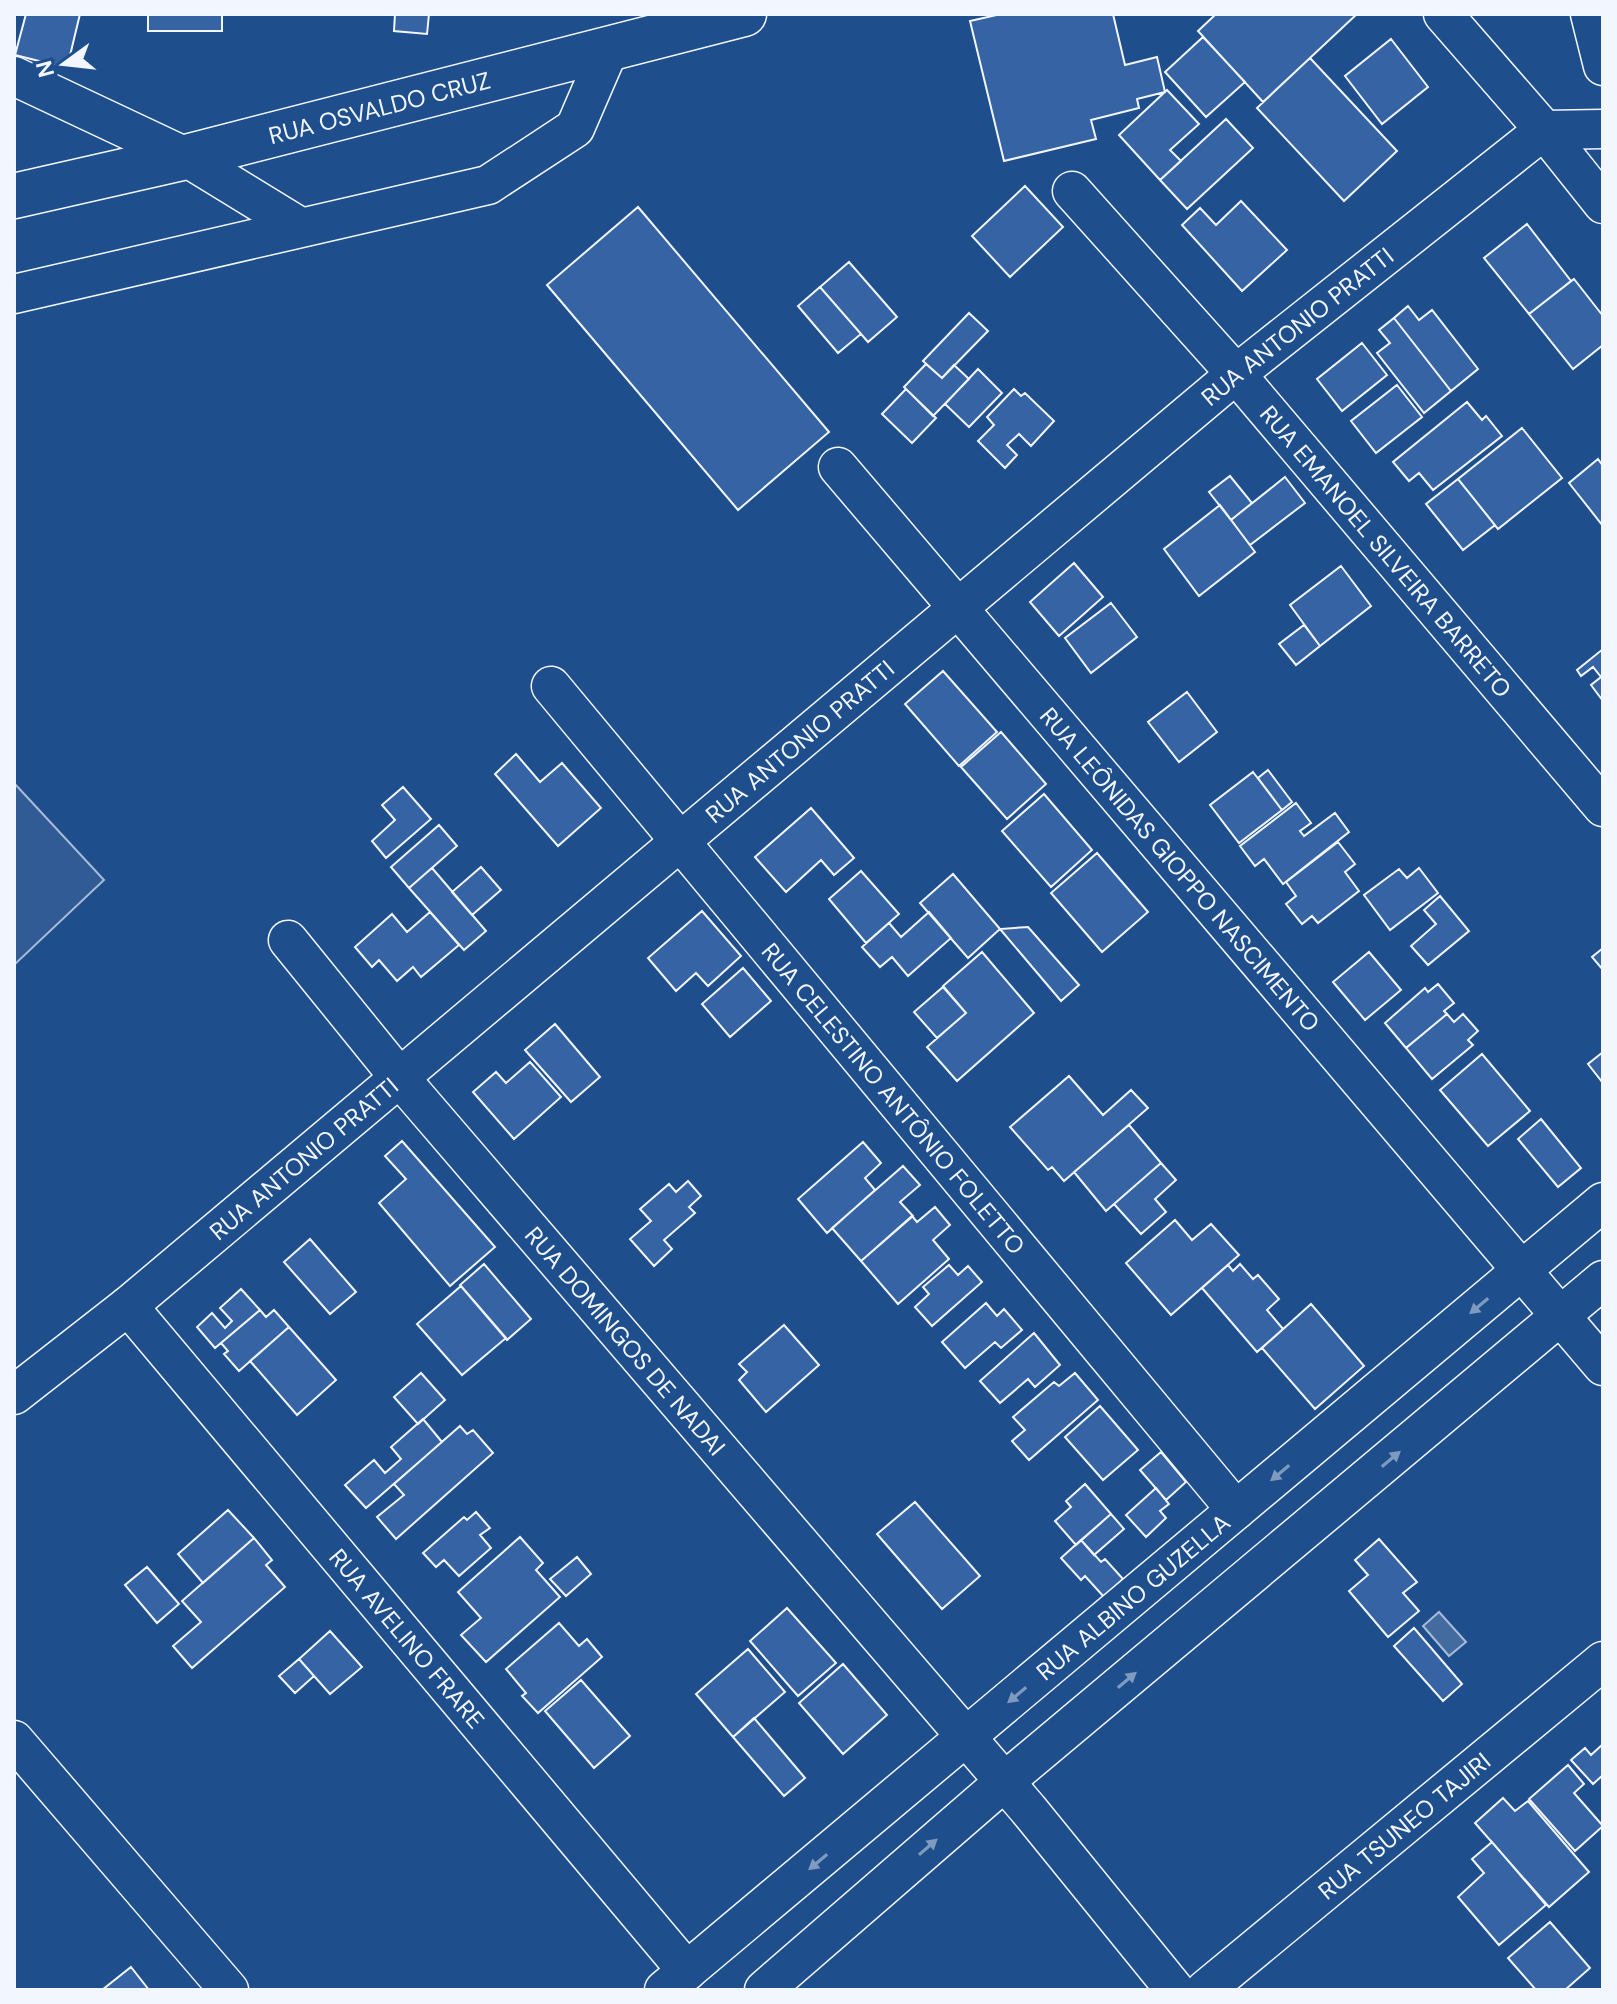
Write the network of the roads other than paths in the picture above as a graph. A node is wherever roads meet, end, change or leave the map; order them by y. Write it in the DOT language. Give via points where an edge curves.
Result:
graph roads {
  1 [pos="744,14"];
  2 [pos="1443,14"];
  3 [pos="1590,14"];
  4 [pos="610,47"];
  5 [pos="1603,66"];
  6 [pos="14,76"];
  7 [pos="1603,129"];
  8 [pos="1544,130"];
  9 [pos="186,157"];
  10 [pos="1072,191"];
  11 [pos="14,196"];
  12 [pos="1603,204"];
  13 [pos="300,227"];
  14 [pos="14,294"];
  15 [pos="1236,374"];
  16 [pos="838,467"];
  17 [pos="957,608"];
  18 [pos="551,686"];
  19 [pos="1603,807"];
  20 [pos="681,840"];
  21 [pos="288,940"];
  22 [pos="399,1077"];
  23 [pos="1603,1202"];
  24 [pos="1522,1270"];
  25 [pos="1603,1280"];
  26 [pos="128,1306"];
  27 [pos="1560,1315"];
  28 [pos="1603,1366"];
  29 [pos="14,1395"];
  30 [pos="1236,1510"];
  31 [pos="1603,1661"];
  32 [pos="966,1738"];
  33 [pos="14,1740"];
  34 [pos="1004,1782"];
  35 [pos="676,1981"];
  36 [pos="229,1990"];
  37 [pos="764,1990"];
  38 [pos="1175,1990"];
  39 [pos="1205,1990"];
  1 -- 4 [label="highway, RUA OSVALDO CRUZ"];
  2 -- 8 [label="street"];
  3 -- 5 [label="street"];
  4 -- 9 [label="highway, RUA OSVALDO CRUZ"];
  4 -- 13 [label="street" via="575,128 488,185"];
  6 -- 9 [label="street"];
  7 -- 8 [label="street"];
  8 -- 12 [label="street"];
  8 -- 15 [label="street, RUA ANTONIO PRATTI"];
  9 -- 11 [label="highway, RUA OSVALDO CRUZ"];
  9 -- 13 [label="street"];
  10 -- 15 [label="street, RUA EMANOEL SILVEIRA BARRETO"];
  13 -- 14 [label="street"];
  15 -- 17 [label="street, RUA ANTONIO PRATTI"];
  15 -- 19 [label="street, RUA EMANOEL SILVEIRA BARRETO"];
  16 -- 17 [label="street, RUA LEÔNIDAS GIOPPO NASCIMENTO"];
  17 -- 20 [label="street, RUA ANTONIO PRATTI"];
  17 -- 24 [label="street, RUA LEÔNIDAS GIOPPO NASCIMENTO"];
  18 -- 20 [label="street, RUA CELESTINO ANTÔNIO FOLETTO"];
  20 -- 22 [label="street, RUA ANTONIO PRATTI"];
  20 -- 30 [label="street, RUA CELESTINO ANTÔNIO FOLETTO"];
  21 -- 22 [label="street, RUA DOMINGOS DE NADAI"];
  22 -- 26 [label="street, RUA ANTONIO PRATTI"];
  22 -- 32 [label="street, RUA DOMINGOS DE NADAI"];
  23 -- 24 [label="street, RUA ALBINO GUZELLA"];
  24 -- 27 [label="street, RUA LEÔNIDAS GIOPPO NASCIMENTO"];
  24 -- 30 [label="street, RUA ALBINO GUZELLA, one-way"];
  25 -- 27 [label="street"];
  26 -- 29 [label="street, RUA ANTONIO PRATTI"];
  26 -- 35 [label="street, RUA AVELINO FRARE"];
  27 -- 28 [label="street, RUA LEÔNIDAS GIOPPO NASCIMENTO"];
  34 -- 27 [label="street, one-way"];
  30 -- 32 [label="street, RUA ALBINO GUZELLA, one-way"];
  31 -- 39 [label="street, RUA TSUNEO TAJIRI"];
  32 -- 34 [label="street, RUA DOMINGOS DE NADAI"];
  32 -- 35 [label="street, RUA ALBINO GUZELLA, one-way"];
  33 -- 36 [label="street"];
  37 -- 34 [label="street, one-way"];
  34 -- 38 [label="street"];
}
